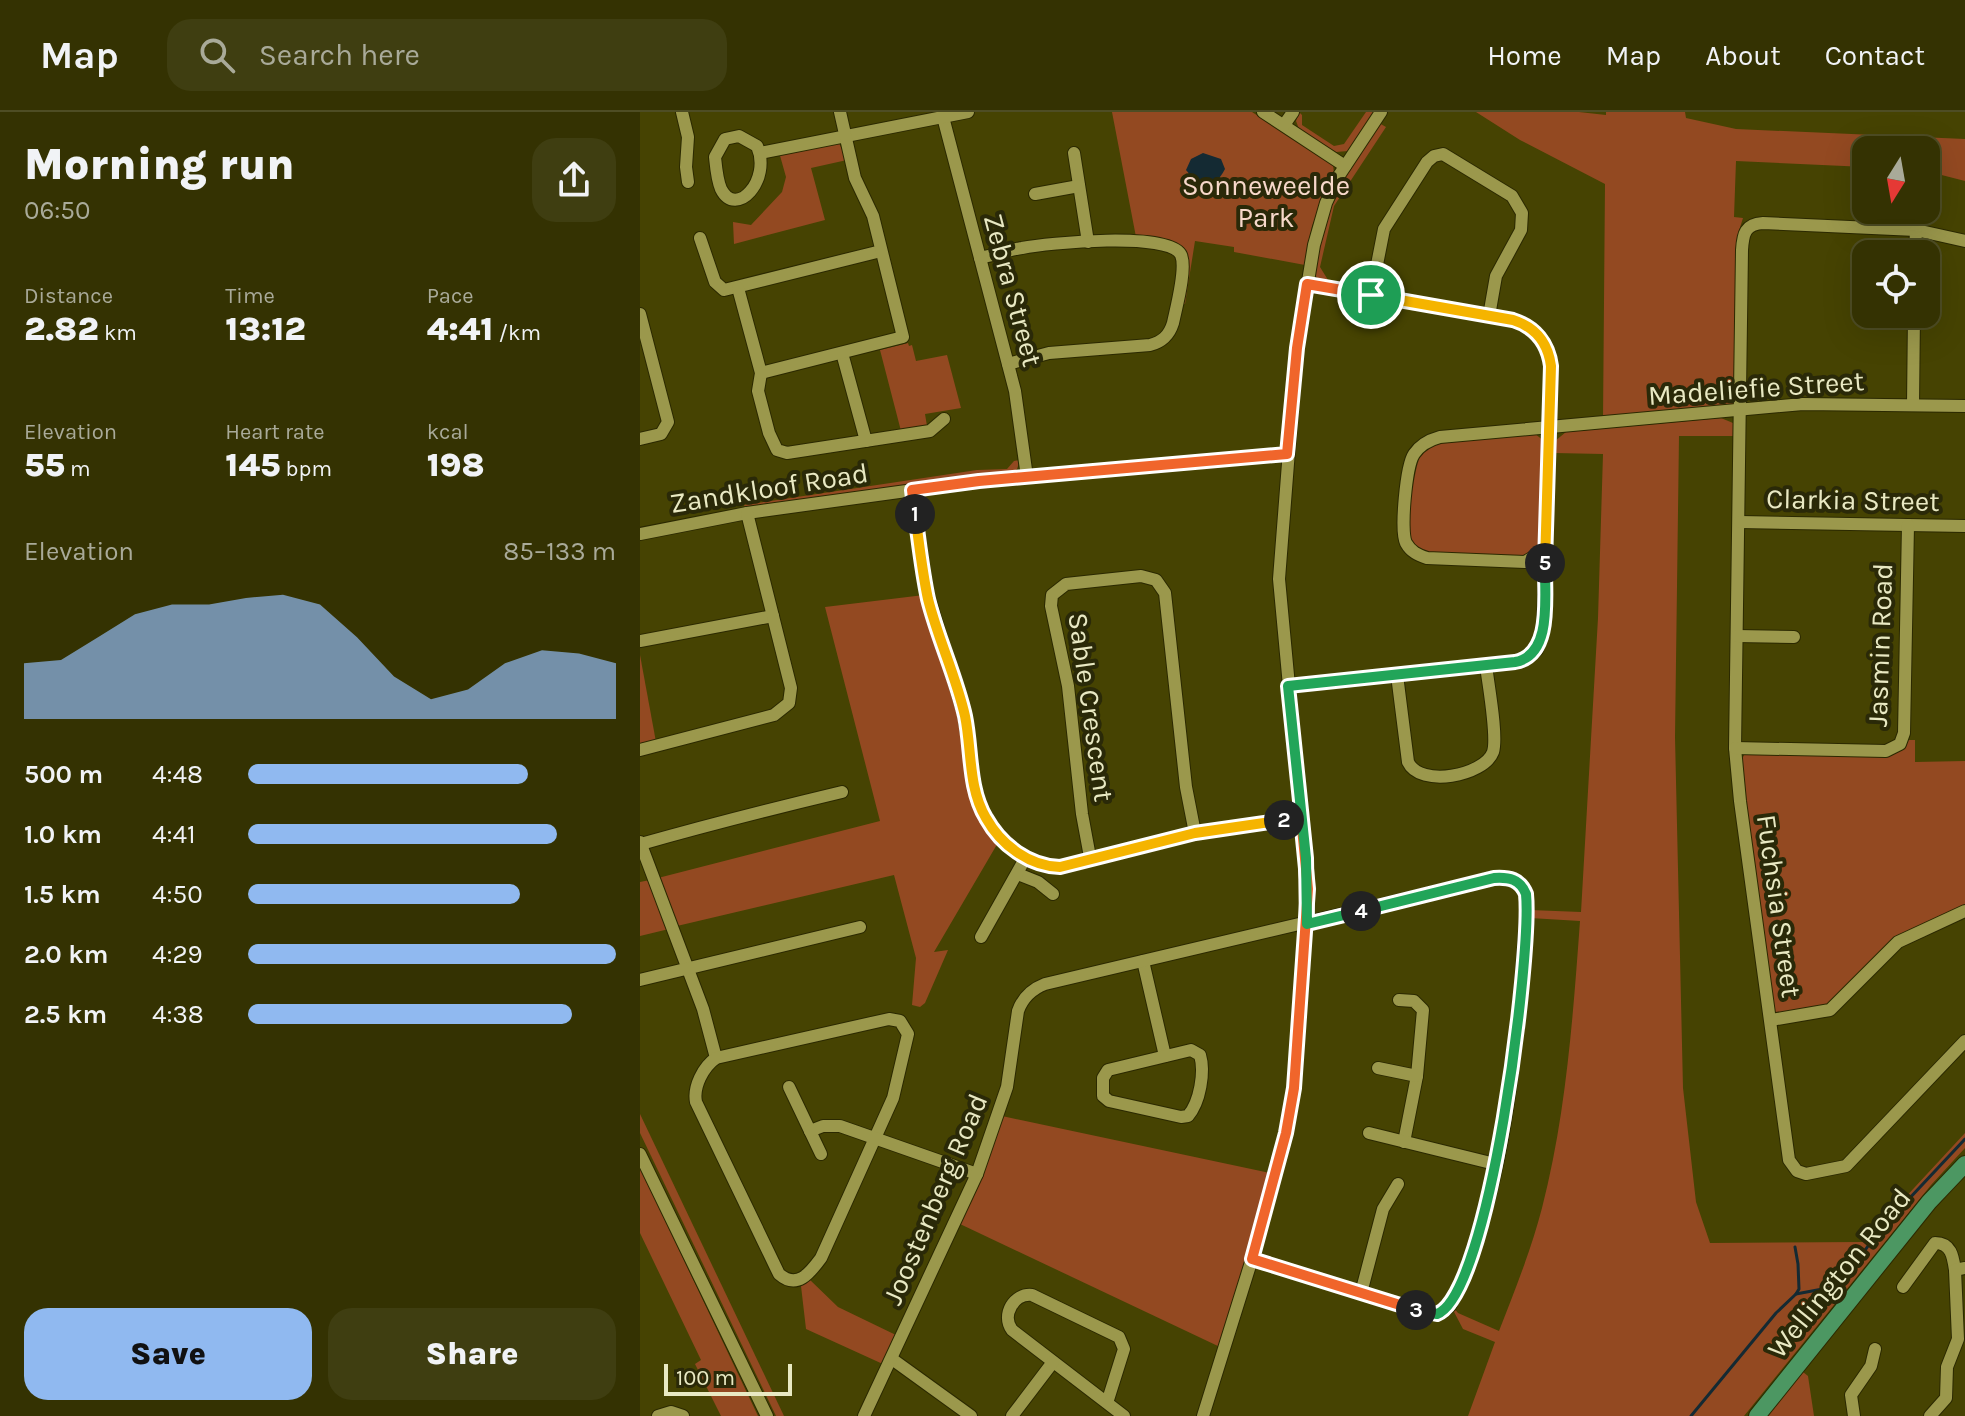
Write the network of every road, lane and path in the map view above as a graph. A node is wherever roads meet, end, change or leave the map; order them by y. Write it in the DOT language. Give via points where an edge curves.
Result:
graph roads {
  1 [pos="682,112"];
  2 [pos="840,112"];
  3 [pos="968,112"];
  4 [pos="1263,112"];
  5 [pos="1293,112"];
  6 [pos="1381,112"];
  7 [pos="943,117"];
  8 [pos="1284,125"];
  9 [pos="844,137"];
  10 [pos="760,153"];
  11 [pos="1074,153"];
  12 [pos="1345,166"];
  13 [pos="688,182"];
  14 [pos="1079,186"];
  15 [pos="1035,194"];
  16 [pos="1916,230"];
  17 [pos="700,238"];
  18 [pos="1916,240"];
  19 [pos="1965,241"];
  20 [pos="1088,242"];
  21 [pos="881,251"];
  22 [pos="980,258"];
  23 [pos="1307,284"];
  24 [pos="738,288"];
  25 [pos="1371,295"];
  26 [pos="640,314"];
  27 [pos="1489,316"];
  28 [pos="1914,328"];
  29 [pos="842,353"];
  30 [pos="1008,364"];
  31 [pos="761,373"];
  32 [pos="1913,405"];
  33 [pos="1965,406"];
  34 [pos="1740,410"];
  35 [pos="944,419"];
  36 [pos="1550,428"];
  37 [pos="640,439"];
  38 [pos="866,441"];
  39 [pos="1287,454"];
  40 [pos="1027,477"];
  41 [pos="912,490"];
  42 [pos="747,513"];
  43 [pos="1740,522"];
  44 [pos="1908,525"];
  45 [pos="1965,526"];
  46 [pos="640,534"];
  47 [pos="1545,550"];
  48 [pos="773,616"];
  49 [pos="1737,636"];
  50 [pos="1794,637"];
  51 [pos="640,641"];
  52 [pos="1486,665"];
  53 [pos="1397,675"];
  54 [pos="1288,686"];
  55 [pos="1735,748"];
  56 [pos="640,750"];
  57 [pos="842,792"];
  58 [pos="1301,818"];
  59 [pos="1195,833"];
  60 [pos="640,843"];
  61 [pos="1026,857"];
  62 [pos="1090,857"];
  63 [pos="1018,874"];
  64 [pos="1053,894"];
  65 [pos="1965,911"];
  66 [pos="1307,924"];
  67 [pos="860,927"];
  68 [pos="981,937"];
  69 [pos="1143,961"];
  70 [pos="689,969"];
  71 [pos="640,980"];
  72 [pos="1399,1000"];
  73 [pos="1771,1020"];
  74 [pos="1965,1041"];
  75 [pos="1165,1056"];
  76 [pos="716,1058"];
  77 [pos="1378,1068"];
  78 [pos="1417,1076"];
  79 [pos="789,1087"];
  80 [pos="810,1131"];
  81 [pos="1369,1133"];
  82 [pos="874,1140"];
  83 [pos="1404,1142"];
  84 [pos="640,1154"];
  85 [pos="821,1154"];
  86 [pos="1495,1164"];
  87 [pos="1965,1164"];
  88 [pos="977,1174"];
  89 [pos="1398,1184"];
  90 [pos="1252,1259"];
  91 [pos="1960,1269"];
  92 [pos="1903,1287"];
  93 [pos="1361,1293"];
  94 [pos="1875,1349"];
  95 [pos="892,1359"];
  96 [pos="1053,1362"];
  97 [pos="1107,1403"];
  98 [pos="658,1416"];
  99 [pos="683,1416"];
  100 [pos="767,1416"];
  101 [pos="864,1416"];
  102 [pos="971,1416"];
  103 [pos="1012,1416"];
  104 [pos="1124,1416"];
  105 [pos="1203,1416"];
  106 [pos="1757,1416"];
  107 [pos="1854,1416"];
  108 [pos="1930,1416"];
  1 -- 13 [label="street"];
  2 -- 9 [label="street"];
  3 -- 7 [label="street"];
  4 -- 8 [label="street"];
  5 -- 8 [label="street"];
  6 -- 12 [label="street"];
  7 -- 9 [label="street"];
  7 -- 22 [label="street, Zebra Street"];
  8 -- 12 [label="street"];
  9 -- 10 [label="street"];
  9 -- 21 [label="street"];
  10 -- 10 [label="street" via="755,188 742,198 725,194 715,159 721,143 739,136 753,142"];
  11 -- 14 [label="street"];
  12 -- 23 [label="street" via="1321,216"];
  14 -- 15 [label="street"];
  14 -- 20 [label="street"];
  16 -- 18 [label="street"];
  16 -- 19 [label="street"];
  16 -- 34 [label="street, Fuchsia Street" via="1763,223 1748,227 1742,250"];
  17 -- 24 [label="street" via="719,287"];
  20 -- 22 [label="street" via="1020,248"];
  20 -- 30 [label="street" via="1160,244 1178,251 1182,268 1171,331 1150,345 1049,353"];
  21 -- 24 [label="street"];
  21 -- 29 [label="street" via="903,337"];
  22 -- 30 [label="street, Zebra Street"];
  23 -- 25 [label="street"];
  23 -- 39 [label="street"];
  24 -- 31 [label="street"];
  25 -- 27 [label="street"];
  25 -- 27 [label="street" via="1388,220 1427,162 1443,154 1512,196 1522,213 1521,230 1496,276"];
  26 -- 37 [label="street" via="668,422 661,434"];
  27 -- 36 [label="street" via="1520,323 1544,344 1551,366"];
  28 -- 32 [label="street"];
  29 -- 31 [label="street"];
  29 -- 38 [label="street"];
  30 -- 40 [label="street, Zebra Street"];
  31 -- 38 [label="street" via="762,405 773,446 780,452"];
  32 -- 33 [label="street, Madeliefie Street"];
  32 -- 34 [label="street, Madeliefie Street" via="1840,403"];
  34 -- 36 [label="street, Madeliefie Street"];
  34 -- 43 [label="street, Fuchsia Street"];
  35 -- 38 [label="street" via="930,431"];
  36 -- 47 [label="street"];
  36 -- 47 [label="street, Madeliefie Street" via="1434,438 1418,448 1409,465 1404,533 1412,550 1427,558 1525,562"];
  39 -- 40 [label="street, Zandkloof Road"];
  39 -- 54 [label="street" via="1279,579"];
  40 -- 41 [label="street, Zandkloof Road"];
  41 -- 42 [label="street, Zandkloof Road"];
  41 -- 61 [label="street" via="927,591 964,714 978,800 1000,839"];
  42 -- 46 [label="street, Zandkloof Road"];
  42 -- 48 [label="street"];
  43 -- 44 [label="street, Clarkia Street"];
  43 -- 49 [label="street, Fuchsia Street"];
  44 -- 45 [label="street, Clarkia Street"];
  44 -- 55 [label="street, Jasmin Road" via="1900,744 1886,751"];
  47 -- 52 [label="street" via="1540,644 1521,661"];
  48 -- 51 [label="street"];
  48 -- 56 [label="street" via="791,688 787,706 774,715"];
  49 -- 50 [label="street"];
  49 -- 55 [label="street, Fuchsia Street"];
  52 -- 53 [label="street"];
  52 -- 53 [label="street" via="1493,751 1480,767 1437,777 1415,773 1408,762"];
  53 -- 54 [label="street"];
  54 -- 58 [label="street"];
  55 -- 73 [label="street, Fuchsia Street"];
  57 -- 60 [label="street"];
  58 -- 59 [label="street"];
  58 -- 66 [label="street"];
  59 -- 62 [label="street"];
  59 -- 62 [label="street, Sable Crescent" via="1162,585 1141,576 1066,584 1052,595 1051,606 1068,686"];
  60 -- 70 [label="street"];
  61 -- 62 [label="street" via="1060,867"];
  61 -- 63 [label="street"];
  63 -- 64 [label="street"];
  63 -- 68 [label="street"];
  65 -- 73 [label="street" via="1898,942 1830,1010"];
  66 -- 69 [label="street, Joostenberg Road"];
  66 -- 86 [label="street, Joostenberg Road" via="1494,878 1512,878 1523,887 1527,901 1517,1027"];
  66 -- 90 [label="street" via="1292,1103"];
  67 -- 70 [label="street"];
  69 -- 75 [label="street"];
  69 -- 88 [label="street, Joostenberg Road" via="1045,984 1023,999 1007,1087"];
  70 -- 71 [label="street"];
  70 -- 76 [label="street"];
  72 -- 78 [label="street" via="1418,1002 1423,1010"];
  73 -- 74 [label="street, Fuchsia Street" via="1789,1160 1806,1174 1839,1169 1855,1159"];
  75 -- 75 [label="street" via="1191,1050 1201,1058 1200,1086 1188,1116 1103,1096 1108,1070"];
  76 -- 82 [label="street" via="897,1019 907,1037 897,1088"];
  76 -- 82 [label="street" via="697,1086 696,1102 786,1280 802,1279 821,1258"];
  77 -- 78 [label="street"];
  78 -- 83 [label="street"];
  79 -- 80 [label="street"];
  80 -- 82 [label="street" via="840,1126"];
  80 -- 85 [label="street"];
  81 -- 83 [label="street"];
  82 -- 88 [label="street"];
  83 -- 86 [label="street"];
  84 -- 100 [label="street"];
  86 -- 93 [label="street" via="1475,1246 1447,1308 1432,1314"];
  87 -- 106 [label="main road, Wellington Road"];
  88 -- 95 [label="street, Joostenberg Road"];
  89 -- 93 [label="street" via="1383,1209"];
  90 -- 93 [label="street"];
  90 -- 105 [label="street"];
  91 -- 92 [label="street" via="1950,1250 1935,1243"];
  91 -- 108 [label="street" via="1958,1339 1947,1367 1946,1398"];
  94 -- 107 [label="street" via="1871,1366 1851,1395"];
  95 -- 101 [label="street, Joostenberg Road"];
  95 -- 102 [label="street"];
  96 -- 97 [label="street"];
  96 -- 97 [label="street" via="1008,1325 1008,1314 1020,1296 1032,1295 1121,1339 1124,1349"];
  96 -- 103 [label="street"];
  97 -- 104 [label="street"];
  98 -- 99 [label="street"];
}
